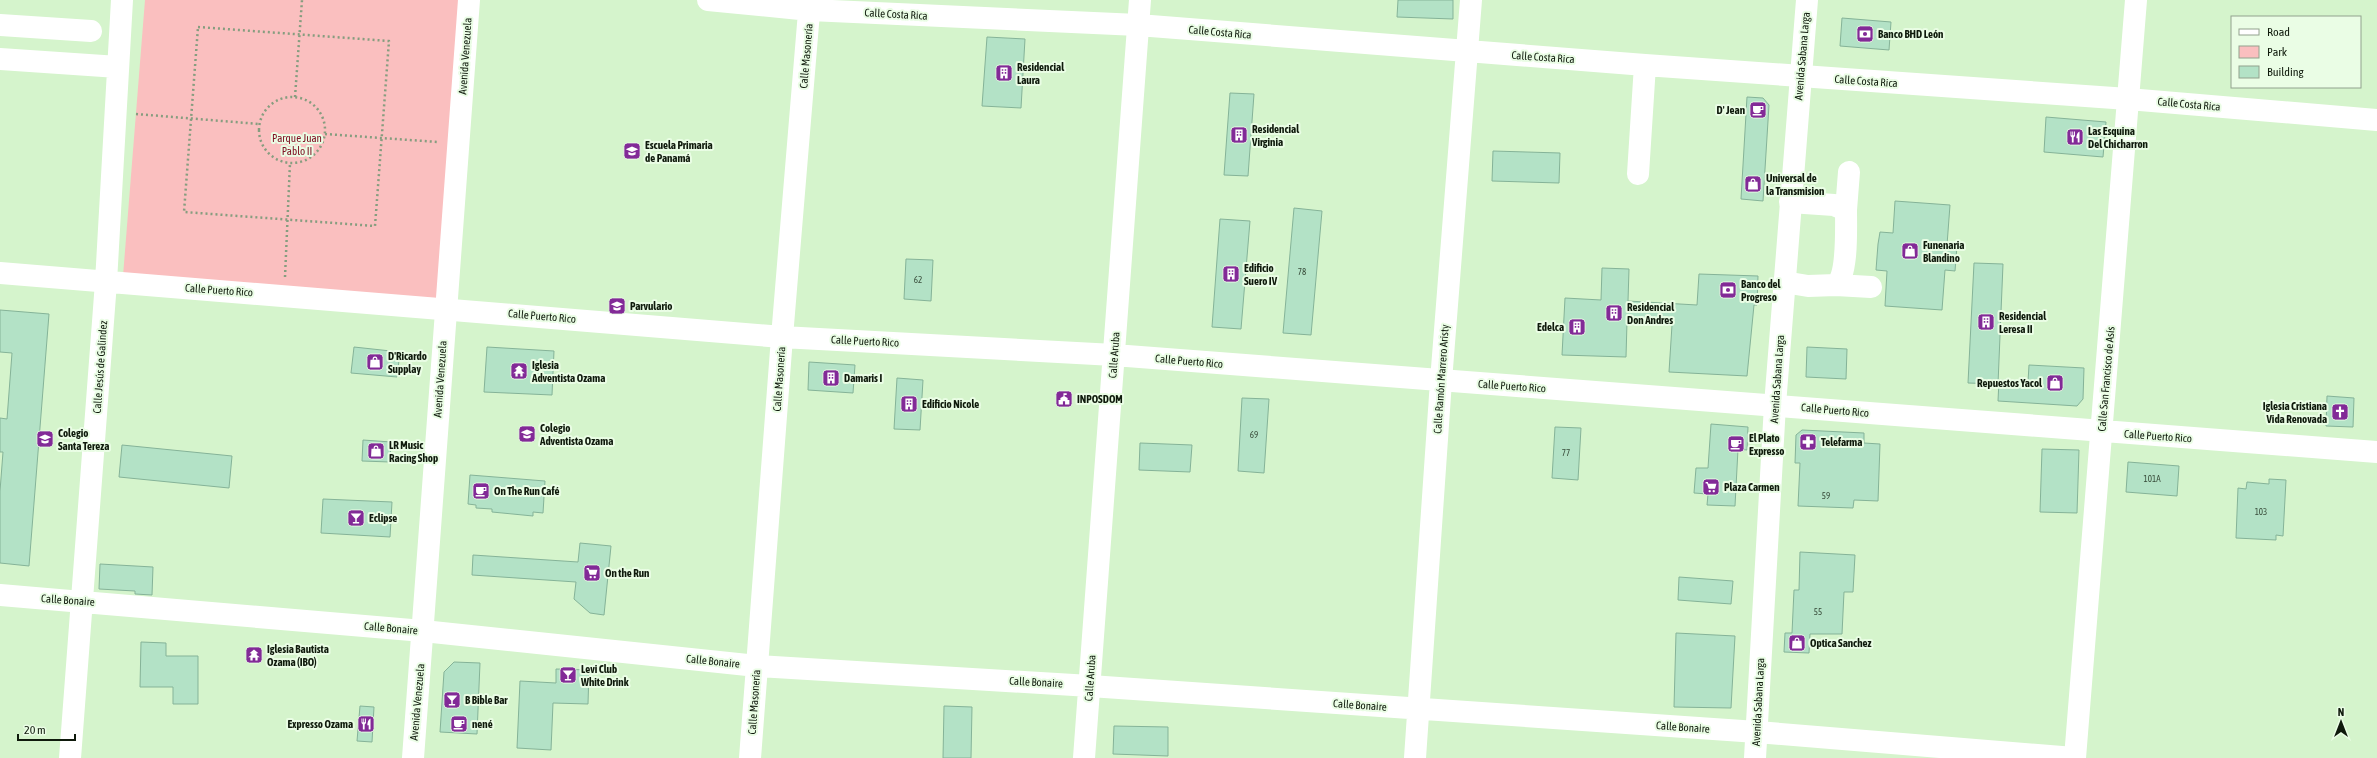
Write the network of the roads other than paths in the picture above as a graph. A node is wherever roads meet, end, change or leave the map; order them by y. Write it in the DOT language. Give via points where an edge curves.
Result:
graph roads {
  1 [pos="122,0"];
  2 [pos="468,0"];
  3 [pos="708,0"];
  4 [pos="1140,0"];
  5 [pos="1471,0"];
  6 [pos="1807,0"];
  7 [pos="2136,0"];
  8 [pos="810,5"];
  9 [pos="0,25"];
  10 [pos="1138,25"];
  11 [pos="91,31"];
  12 [pos="1467,51"];
  13 [pos="0,59"];
  14 [pos="1645,65"];
  15 [pos="118,67"];
  16 [pos="1800,76"];
  17 [pos="2128,99"];
  18 [pos="2377,120"];
  19 [pos="1849,172"];
  20 [pos="1638,174"];
  21 [pos="1790,202"];
  22 [pos="1846,210"];
  23 [pos="0,273"];
  24 [pos="106,282"];
  25 [pos="1784,282"];
  26 [pos="1836,285"];
  27 [pos="1871,287"];
  28 [pos="445,308"];
  29 [pos="782,337"];
  30 [pos="1114,355"];
  31 [pos="1441,381"];
  32 [pos="1775,405"];
  33 [pos="2102,432"];
  34 [pos="2377,452"];
  35 [pos="0,595"];
  36 [pos="84,601"];
  37 [pos="423,631"];
  38 [pos="757,666"];
  39 [pos="1090,686"];
  40 [pos="1419,709"];
  41 [pos="1757,732"];
  42 [pos="70,758"];
  43 [pos="413,758"];
  44 [pos="750,758"];
  45 [pos="1084,758"];
  46 [pos="1416,758"];
  47 [pos="1755,758"];
  48 [pos="2075,758"];
  1 -- 15 [label="street, Calle Jesús de Galindez"];
  2 -- 28 [label="street, Avenida Venezuela"];
  3 -- 8 [label="street, Calle Costa Rica"];
  4 -- 10 [label="street, Calle Aruba"];
  5 -- 12 [label="street, Calle Ramón Marrero Aristy"];
  6 -- 16 [label="street, Avenida Sabana Larga"];
  7 -- 17 [label="street, Calle San Francisco de Asís"];
  8 -- 10 [label="street, Calle Costa Rica"];
  8 -- 29 [label="street, Calle Masonería"];
  9 -- 11 [label="street"];
  10 -- 12 [label="street, Calle Costa Rica"];
  10 -- 30 [label="street, Calle Aruba"];
  12 -- 14 [label="street, Calle Costa Rica"];
  12 -- 31 [label="street, Calle Ramón Marrero Aristy"];
  13 -- 15 [label="street"];
  14 -- 16 [label="street, Calle Costa Rica"];
  14 -- 20 [label="street"];
  15 -- 24 [label="street, Calle Jesús de Galindez"];
  16 -- 17 [label="street, Calle Costa Rica"];
  16 -- 21 [label="street, Avenida Sabana Larga"];
  17 -- 18 [label="street, Calle Costa Rica"];
  17 -- 33 [label="street, Calle San Francisco de Asís"];
  19 -- 22 [label="street"];
  21 -- 22 [label="street" via="1834,205"];
  21 -- 25 [label="street, Avenida Sabana Larga"];
  22 -- 26 [label="street" via="1842,276"];
  23 -- 24 [label="street, Calle Puerto Rico"];
  24 -- 28 [label="street, Calle Puerto Rico"];
  24 -- 36 [label="street, Calle Jesús de Galindez"];
  25 -- 26 [label="street" via="1808,286"];
  25 -- 32 [label="street, Avenida Sabana Larga"];
  26 -- 27 [label="street"];
  28 -- 29 [label="street, Calle Puerto Rico"];
  28 -- 37 [label="street, Avenida Venezuela"];
  29 -- 30 [label="street, Calle Puerto Rico"];
  29 -- 38 [label="street, Calle Masonería"];
  30 -- 31 [label="street, Calle Puerto Rico"];
  30 -- 39 [label="street, Calle Aruba"];
  31 -- 32 [label="street, Calle Puerto Rico"];
  31 -- 40 [label="street, Calle Ramón Marrero Aristy"];
  32 -- 33 [label="street, Calle Puerto Rico"];
  32 -- 41 [label="street, Avenida Sabana Larga"];
  33 -- 34 [label="street, Calle Puerto Rico"];
  33 -- 48 [label="street, Calle San Francisco de Asís"];
  35 -- 36 [label="street, Calle Bonaire"];
  36 -- 37 [label="street, Calle Bonaire"];
  36 -- 42 [label="street, Calle Jesús de Galindez"];
  37 -- 38 [label="street, Calle Bonaire"];
  37 -- 43 [label="street, Avenida Venezuela"];
  38 -- 39 [label="street, Calle Bonaire"];
  38 -- 44 [label="street, Calle Masonería"];
  39 -- 40 [label="street, Calle Bonaire"];
  39 -- 45 [label="street, Calle Aruba"];
  40 -- 41 [label="street, Calle Bonaire"];
  40 -- 46 [label="street, Calle Ramón Marrero Aristy"];
  41 -- 47 [label="street, Avenida Sabana Larga"];
  41 -- 48 [label="street, Calle Bonaire"];
}
